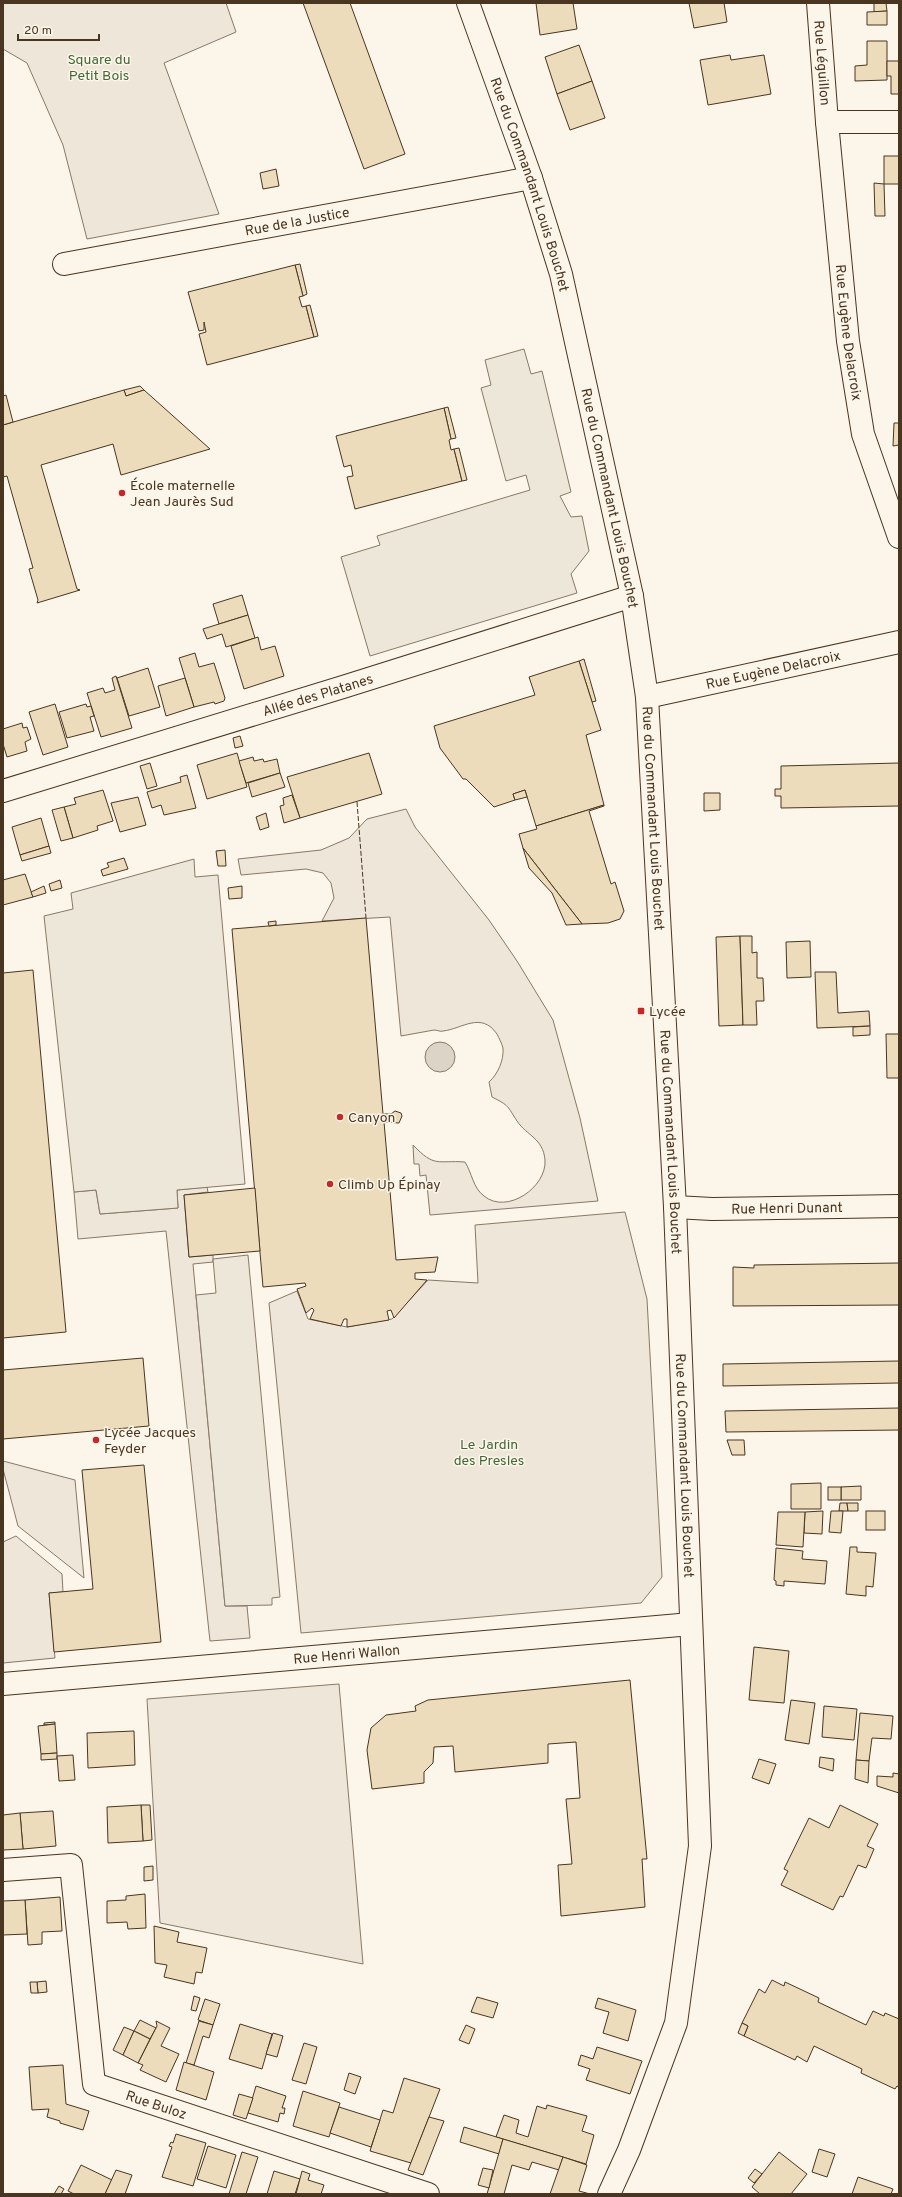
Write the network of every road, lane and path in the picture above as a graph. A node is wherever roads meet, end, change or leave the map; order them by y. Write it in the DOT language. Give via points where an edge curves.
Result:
graph roads {
  1 [pos="468,3"];
  2 [pos="818,3"];
  3 [pos="827,122"];
  4 [pos="899,122"];
  5 [pos="531,178"];
  6 [pos="64,264"];
  7 [pos="899,537"];
  8 [pos="632,596"];
  9 [pos="899,642"];
  10 [pos="647,697"];
  11 [pos="3,791"];
  12 [pos="899,1206"];
  13 [pos="675,1207"];
  14 [pos="691,1624"];
  15 [pos="3,1684"];
  16 [pos="3,1870"];
  17 [pos="428,2194"];
  18 [pos="609,2194"];
  1 -- 5 [label="street, Rue du Commandant Louis Bouchet"];
  2 -- 3 [label="street, Rue Léguillon"];
  3 -- 4 [label="street"];
  3 -- 7 [label="street, Rue Eugène Delacroix" via="848,341 863,434"];
  5 -- 6 [label="street, Rue de la Justice"];
  5 -- 8 [label="street, Rue du Commandant Louis Bouchet" via="561,274"];
  8 -- 10 [label="street, Rue du Commandant Louis Bouchet"];
  8 -- 11 [label="street, Allée des Platanes"];
  9 -- 10 [label="street, Rue Eugène Delacroix"];
  10 -- 13 [label="street, Rue du Commandant Louis Bouchet"];
  12 -- 13 [label="street, Rue Henri Dunant" via="712,1210"];
  13 -- 14 [label="street, Rue du Commandant Louis Bouchet"];
  14 -- 15 [label="street, Rue Henri Wallon"];
  14 -- 18 [label="street, Rue du Commandant Louis Bouchet" via="700,1846 676,2023 629,2150"];
  16 -- 17 [label="street, Rue Buloz" via="71,1865 94,2084"];
}
